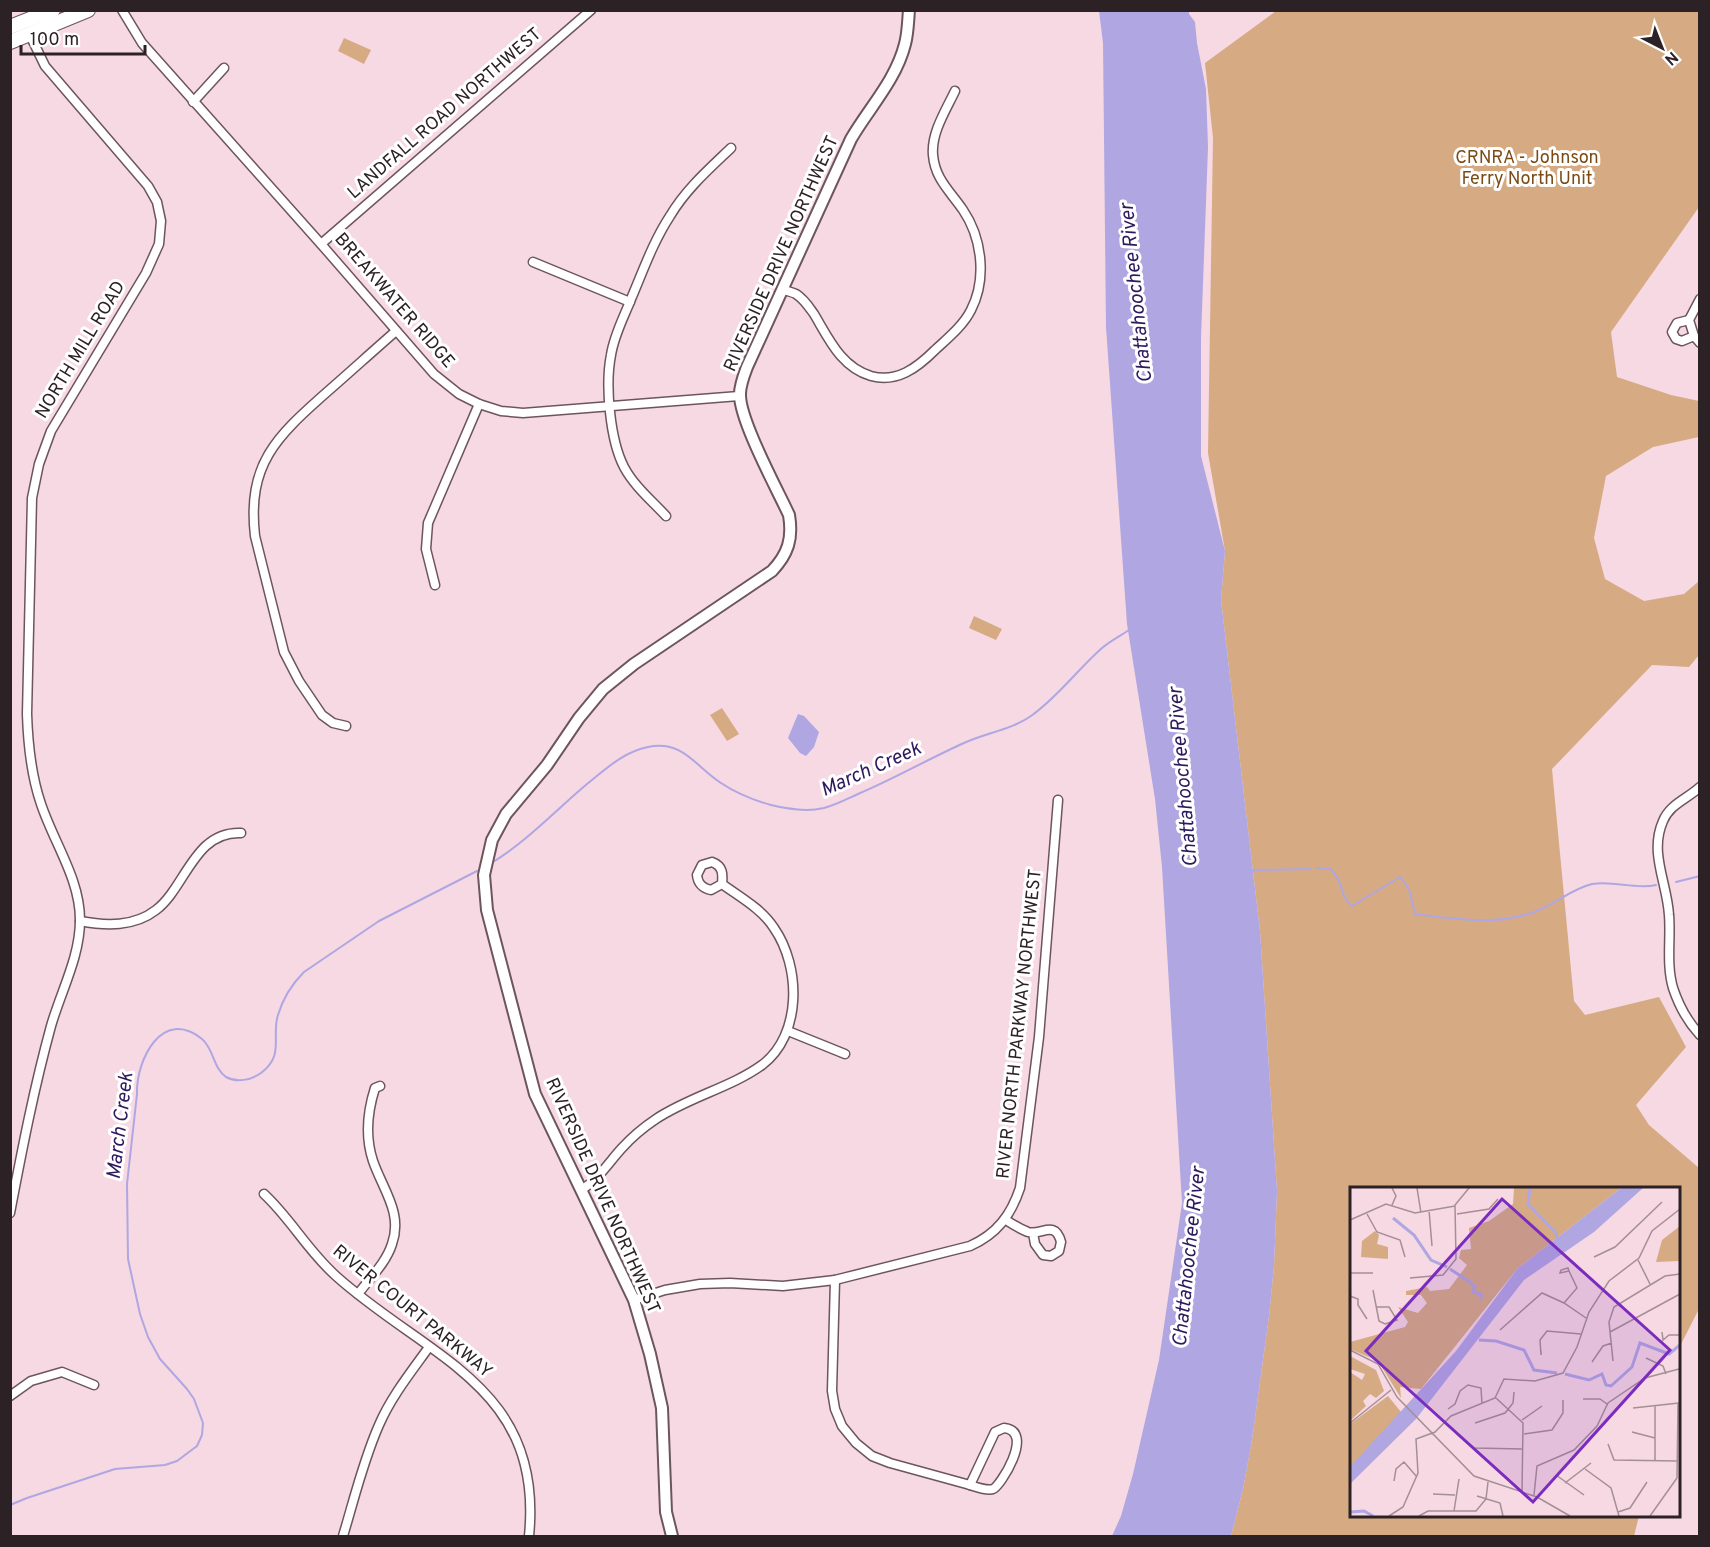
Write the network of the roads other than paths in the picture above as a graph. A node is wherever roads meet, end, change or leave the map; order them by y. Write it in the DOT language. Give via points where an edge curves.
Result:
graph roads {
  1 [pos="52,10"];
  2 [pos="88,10"];
  3 [pos="122,10"];
  4 [pos="591,10"];
  5 [pos="909,10"];
  6 [pos="10,27"];
  7 [pos="30,35"];
  8 [pos="10,42"];
  9 [pos="224,68"];
  10 [pos="955,91"];
  11 [pos="193,102"];
  12 [pos="731,148"];
  13 [pos="321,244"];
  14 [pos="533,262"];
  15 [pos="783,290"];
  16 [pos="1700,299"];
  17 [pos="630,302"];
  18 [pos="1689,320"];
  19 [pos="396,331"];
  20 [pos="1696,339"];
  21 [pos="739,396"];
  22 [pos="479,404"];
  23 [pos="611,406"];
  24 [pos="666,516"];
  25 [pos="435,585"];
  26 [pos="346,726"];
  27 [pos="1700,787"];
  28 [pos="1058,800"];
  29 [pos="241,833"];
  30 [pos="722,884"];
  31 [pos="80,921"];
  32 [pos="788,1031"];
  33 [pos="1700,1035"];
  34 [pos="845,1054"];
  35 [pos="380,1086"];
  36 [pos="581,1190"];
  37 [pos="264,1194"];
  38 [pos="10,1214"];
  39 [pos="1005,1220"];
  40 [pos="1033,1233"];
  41 [pos="835,1280"];
  42 [pos="358,1294"];
  43 [pos="633,1300"];
  44 [pos="429,1347"];
  45 [pos="94,1385"];
  46 [pos="10,1396"];
  47 [pos="970,1485"];
  48 [pos="343,1536"];
  49 [pos="529,1536"];
  50 [pos="672,1536"];
  1 -- 6 [label="main road"];
  2 -- 7 [label="main road"];
  3 -- 11 [label="street, BREAKWATER RIDGE" via="142,43"];
  4 -- 13 [label="street, LANDFALL ROAD NORTHWEST"];
  5 -- 15 [label="street, RIVERSIDE DRIVE NORTHWEST" via="899,60 851,139"];
  7 -- 8 [label="main road"];
  7 -- 31 [label="street, NORTH MILL ROAD" via="45,66 148,186 161,221 159,244 146,273 51,431 32,498 29,748 41,803 76,892"];
  9 -- 11 [label="street"];
  10 -- 15 [label="street" via="937,131 933,152 939,177 967,216 979,250 978,293 961,326 913,369 893,377 873,376 844,362 807,303"];
  11 -- 13 [label="street, BREAKWATER RIDGE"];
  12 -- 17 [label="street" via="691,187 670,215"];
  13 -- 19 [label="street, BREAKWATER RIDGE"];
  14 -- 17 [label="street"];
  15 -- 21 [label="street, RIVERSIDE DRIVE NORTHWEST" via="747,367"];
  16 -- 18 [label="street"];
  17 -- 23 [label="street" via="611,356"];
  18 -- 20 [label="street"];
  18 -- 20 [label="street" via="1677,323 1673,335 1682,341"];
  19 -- 22 [label="street, BREAKWATER RIDGE" via="440,381"];
  19 -- 26 [label="street" via="284,432 264,462 254,498 255,537 284,652 322,715"];
  21 -- 23 [label="street, BREAKWATER RIDGE"];
  21 -- 36 [label="street, RIVERSIDE DRIVE NORTHWEST" via="747,424 789,515 792,530 783,559 772,571 634,664 603,690 506,814 486,857 487,910 535,1094"];
  22 -- 23 [label="street, BREAKWATER RIDGE" via="523,413"];
  22 -- 25 [label="street" via="428,523 426,549"];
  23 -- 24 [label="street" via="614,436 624,467"];
  27 -- 33 [label="street" via="1670,809 1657,846 1670,916 1673,987 1684,1016"];
  28 -- 39 [label="street, RIVER NORTH PARKWAY NORTHWEST" via="1036,1060 1020,1188"];
  29 -- 31 [label="street" via="224,834 209,843 167,900 146,916 115,925"];
  30 -- 32 [label="street" via="761,912 782,941 793,990"];
  31 -- 38 [label="street, NORTH MILL ROAD" via="76,950 38,1075"];
  32 -- 34 [label="street"];
  32 -- 36 [label="street" via="763,1064 683,1103 639,1131"];
  35 -- 42 [label="street" via="375,1088 370,1103 368,1136 374,1162 393,1204 395,1230 387,1257"];
  36 -- 43 [label="street, RIVERSIDE DRIVE NORTHWEST"];
  37 -- 42 [label="street, RIVER COURT PARKWAY" via="316,1256"];
  39 -- 40 [label="street"];
  39 -- 41 [label="street, RIVER NORTH PARKWAY NORTHWEST" via="990,1235 970,1246"];
  41 -- 43 [label="street, RIVER NORTH PARKWAY NORTHWEST" via="783,1286 700,1284"];
  41 -- 47 [label="street" via="832,1391 842,1426 872,1456"];
  42 -- 44 [label="street, RIVER COURT PARKWAY"];
  43 -- 50 [label="street, RIVERSIDE DRIVE NORTHWEST" via="662,1408 666,1512"];
  44 -- 48 [label="street" via="380,1424"];
  44 -- 49 [label="street, RIVER COURT PARKWAY" via="472,1379 504,1416 520,1449 529,1484"];
  45 -- 46 [label="street" via="63,1372 31,1381"];
  47 -- 47 [label="street" via="995,1432 1004,1428 1013,1431 1018,1436 1018,1445 999,1486 990,1490"];
}
